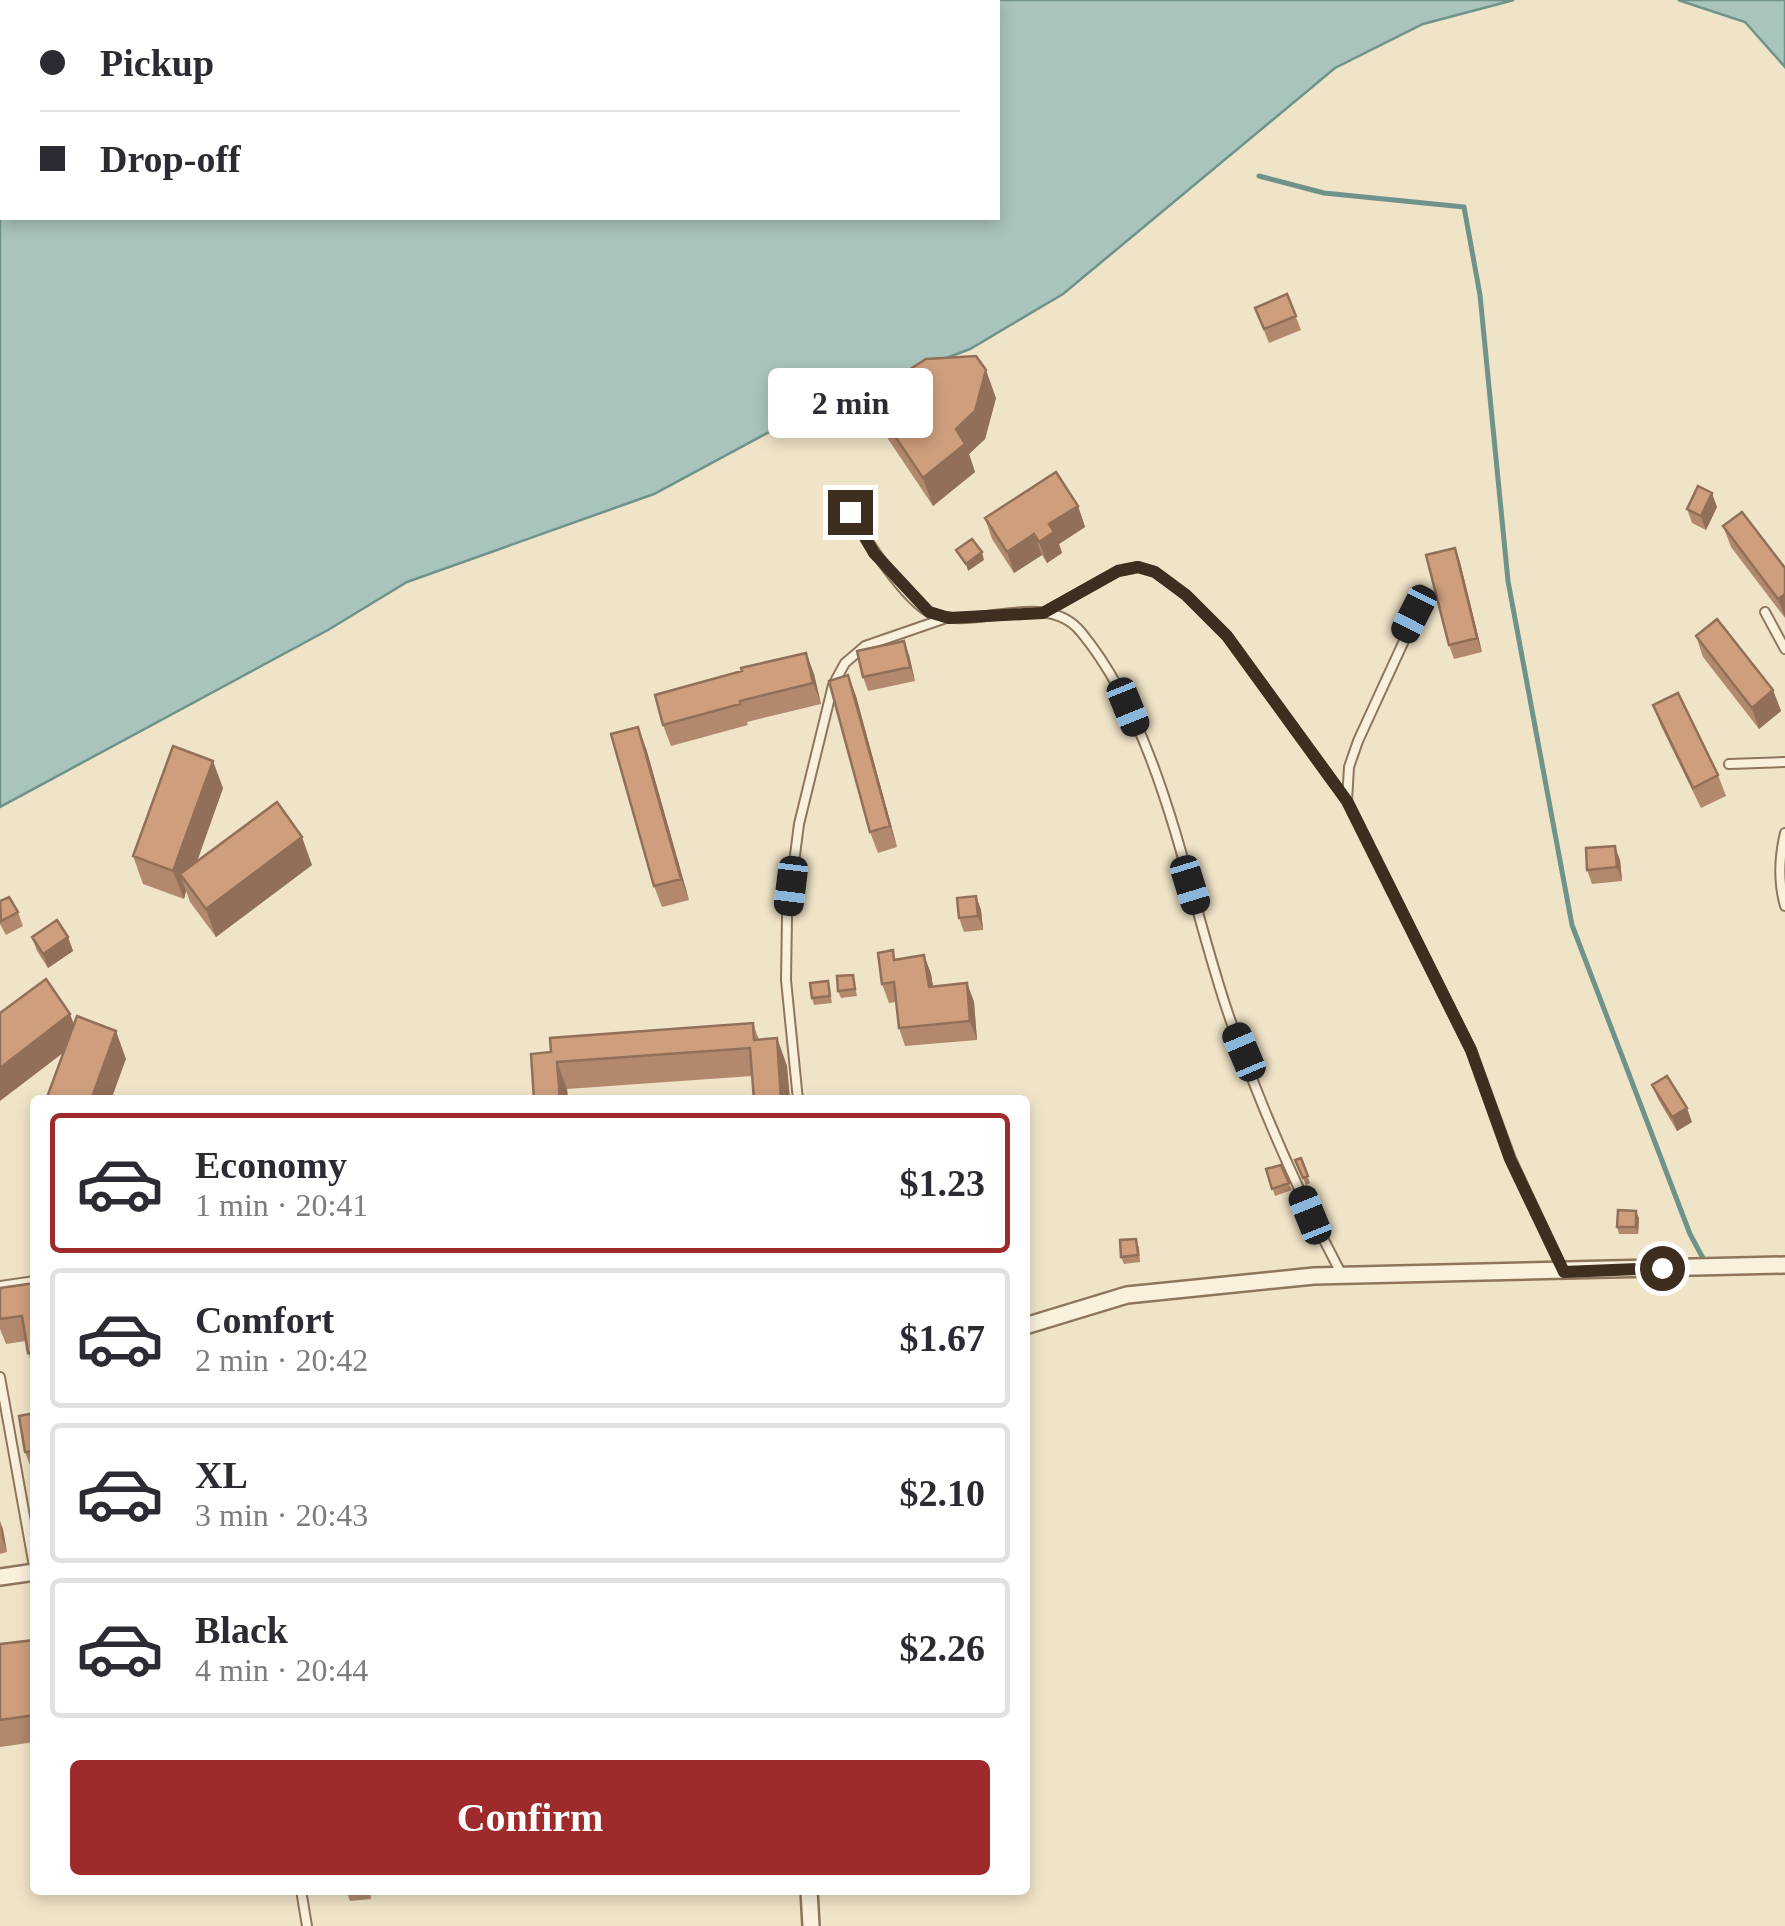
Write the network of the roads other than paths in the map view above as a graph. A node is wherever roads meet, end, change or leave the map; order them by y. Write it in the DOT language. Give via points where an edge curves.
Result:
graph roads {
  1 [pos="850,512"];
  2 [pos="1424,595"];
  3 [pos="1765,612"];
  4 [pos="1043,613"];
  5 [pos="949,618"];
  6 [pos="1785,649"];
  7 [pos="1785,762"];
  8 [pos="1729,764"];
  9 [pos="1347,801"];
  10 [pos="1785,832"];
  11 [pos="1785,906"];
  12 [pos="798,1095"];
  13 [pos="1785,1266"];
  14 [pos="1564,1272"];
  15 [pos="1342,1275"];
  16 [pos="30,1282"];
  17 [pos="0,1286"];
  18 [pos="1030,1325"];
  19 [pos="0,1378"];
  20 [pos="30,1544"];
  21 [pos="30,1573"];
  22 [pos="0,1577"];
  23 [pos="302,1895"];
  24 [pos="810,1895"];
  25 [pos="307,1926"];
  26 [pos="810,1926"];
  1 -- 5 [label="lane" via="874,553 920,604"];
  2 -- 9 [label="lane" via="1358,741"];
  3 -- 6 [label="lane"];
  4 -- 5 [label="lane"];
  4 -- 9 [label="lane" via="1118,571 1155,572 1227,636"];
  4 -- 15 [label="lane" via="1079,629 1128,707 1159,784 1230,1020 1310,1215"];
  5 -- 12 [label="lane" via="865,646 833,685 799,824 787,917"];
  7 -- 8 [label="lane"];
  9 -- 14 [label="lane" via="1471,1050 1510,1159"];
  10 -- 11 [label="lane"];
  13 -- 14 [label="street"];
  14 -- 15 [label="street"];
  15 -- 18 [label="street" via="1127,1296"];
  16 -- 17 [label="lane"];
  19 -- 20 [label="lane"];
  21 -- 22 [label="street"];
  23 -- 25 [label="lane"];
  24 -- 26 [label="street"];
}
